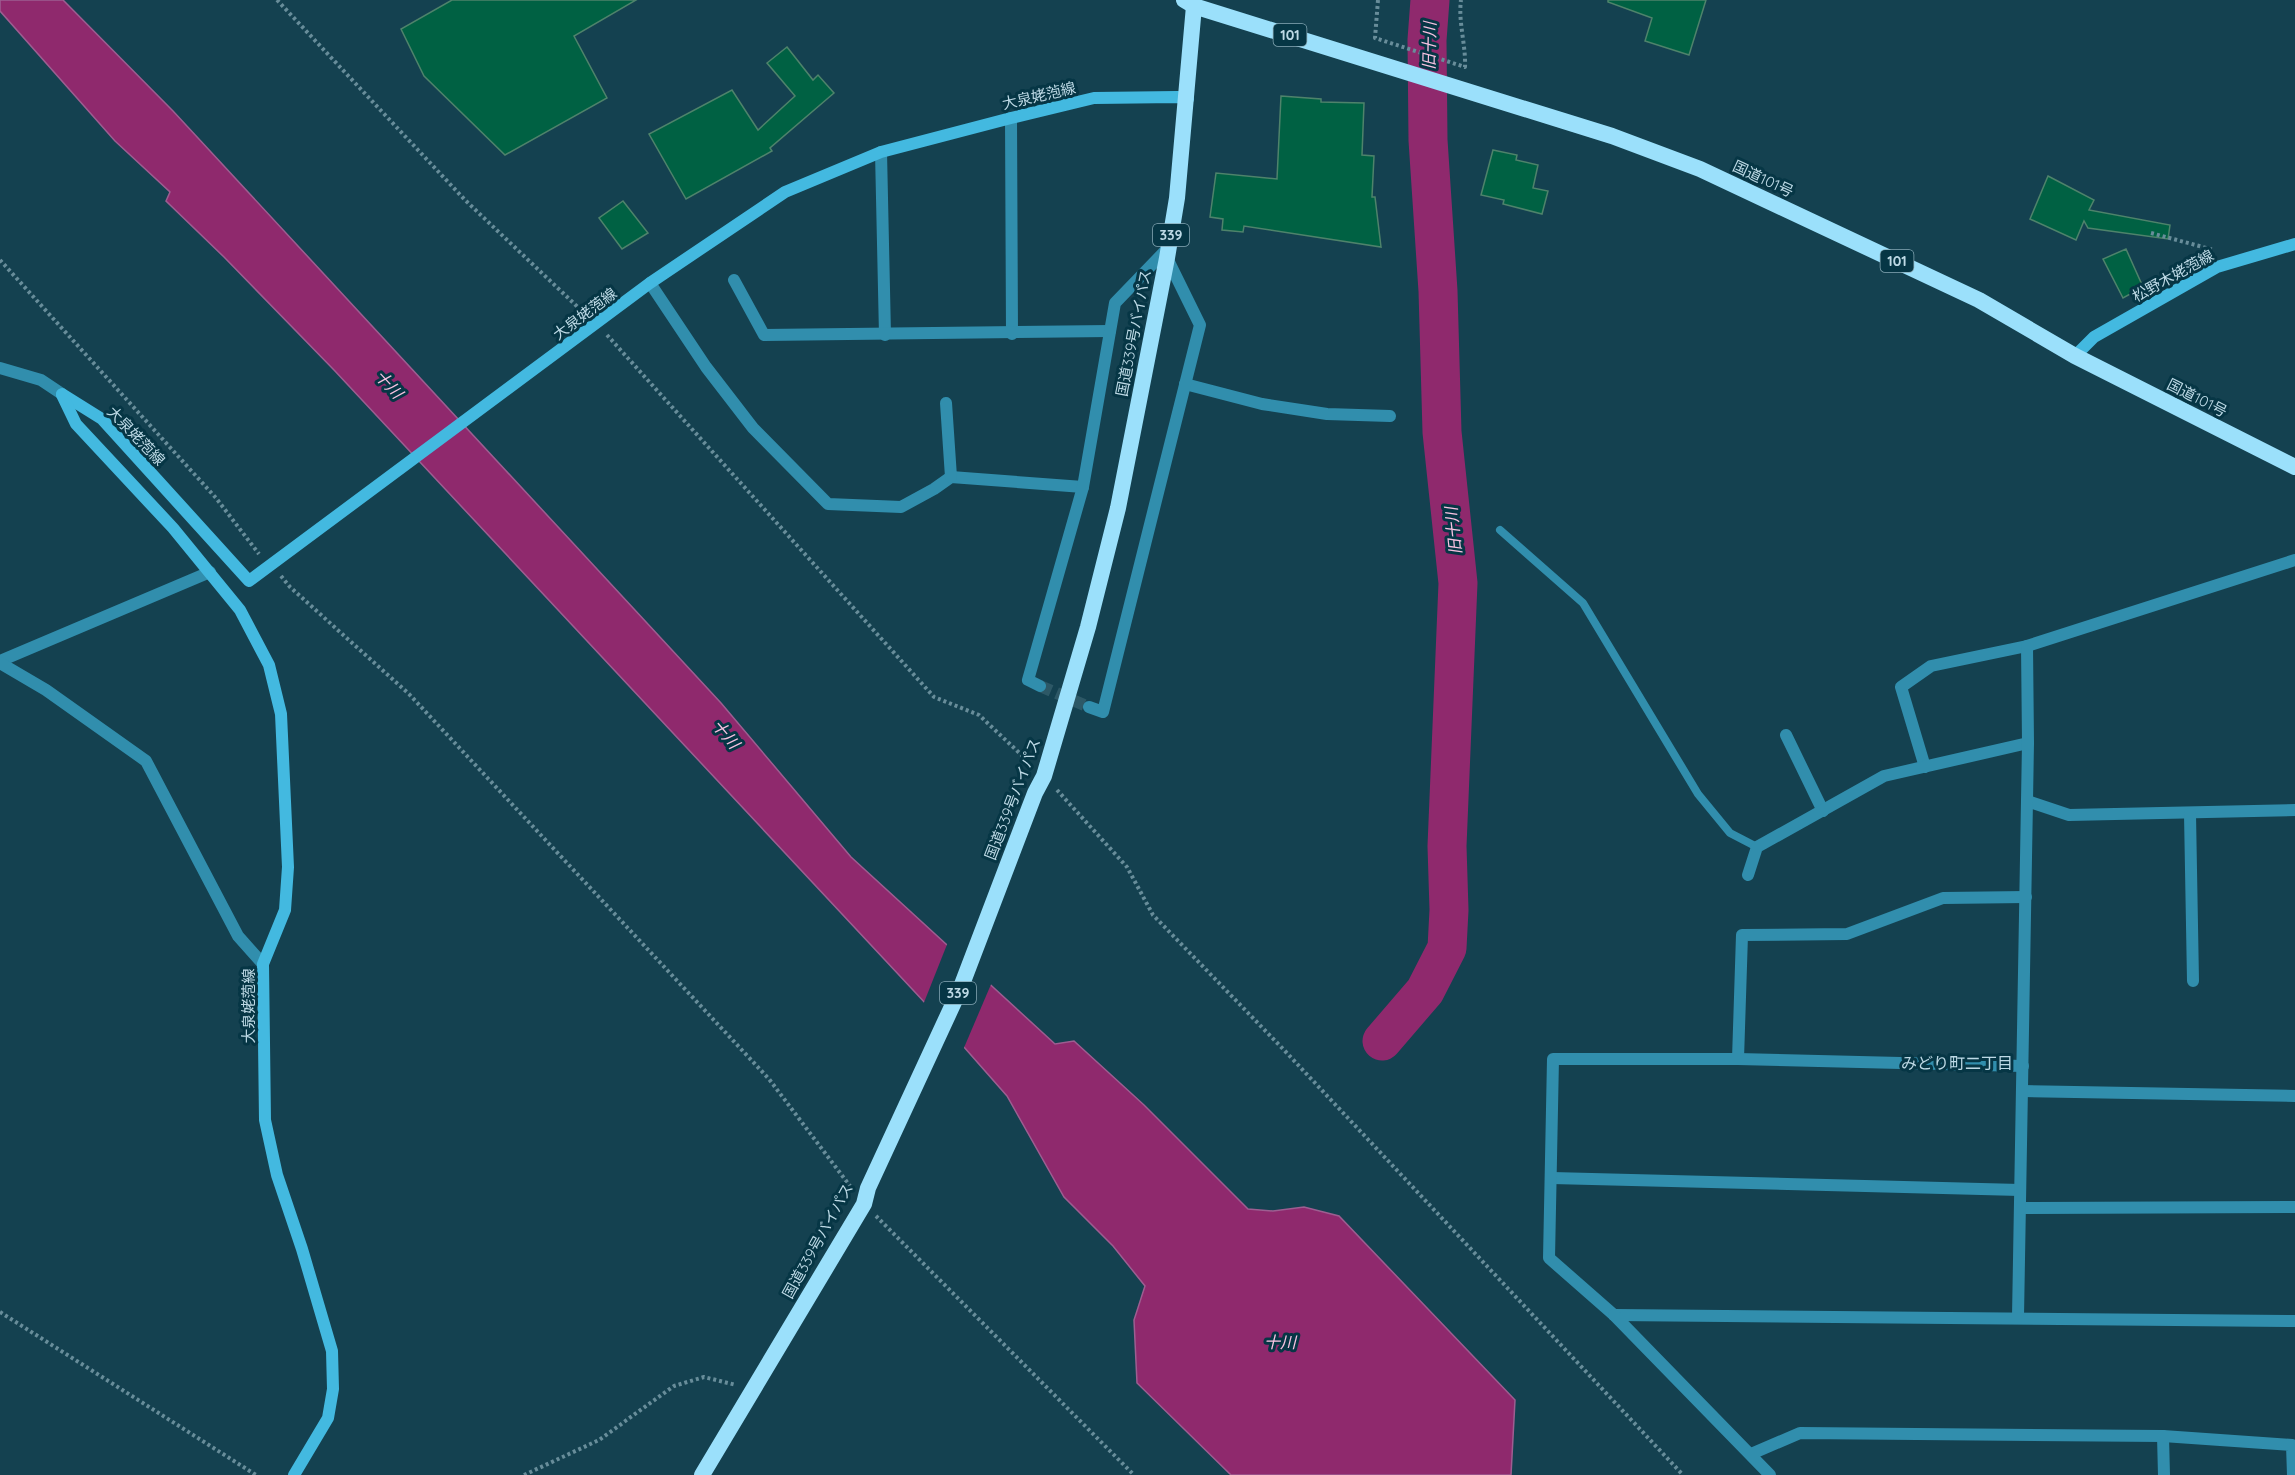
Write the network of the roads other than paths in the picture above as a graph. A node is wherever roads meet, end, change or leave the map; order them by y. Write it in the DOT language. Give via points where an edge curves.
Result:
graph roads {
  1 [pos="1192,2"];
  2 [pos="1188,99"];
  3 [pos="1011,118"];
  4 [pos="881,152"];
  5 [pos="2295,243"];
  6 [pos="1168,253"];
  7 [pos="734,280"];
  8 [pos="650,284"];
  9 [pos="1110,331"];
  10 [pos="1012,334"];
  11 [pos="885,335"];
  12 [pos="2075,356"];
  13 [pos="0,368"];
  14 [pos="1185,384"];
  15 [pos="62,394"];
  16 [pos="946,403"];
  17 [pos="1390,416"];
  18 [pos="2295,467"];
  19 [pos="951,477"];
  20 [pos="1083,486"];
  21 [pos="1500,530"];
  22 [pos="2295,560"];
  23 [pos="210,572"];
  24 [pos="2027,646"];
  25 [pos="0,662"];
  26 [pos="1040,686"];
  27 [pos="1089,707"];
  28 [pos="1786,735"];
  29 [pos="2028,743"];
  30 [pos="1925,767"];
  31 [pos="2027,801"];
  32 [pos="2295,810"];
  33 [pos="1823,811"];
  34 [pos="2190,814"];
  35 [pos="1757,847"];
  36 [pos="1748,875"];
  37 [pos="2026,897"];
  38 [pos="263,964"];
  39 [pos="2193,981"];
  40 [pos="1738,1059"];
  41 [pos="2024,1066"];
  42 [pos="2023,1091"];
  43 [pos="2295,1096"];
  44 [pos="1552,1178"];
  45 [pos="2020,1190"];
  46 [pos="2295,1206"];
  47 [pos="2021,1208"];
  48 [pos="1614,1315"];
  49 [pos="2018,1317"];
  50 [pos="2295,1321"];
  51 [pos="2163,1436"];
  52 [pos="1751,1454"];
  53 [pos="294,1475"];
  54 [pos="702,1475"];
  55 [pos="1770,1475"];
  56 [pos="2163,1475"];
  57 [pos="2293,1475"];
  1 -- 2 [label="highway, 国道339号バイパス / 339"];
  1 -- 12 [label="highway, 国道101号 / 101" via="1612,136 1700,169 1978,300"];
  2 -- 3 [label="main road, 大泉姥萢線" via="1094,98"];
  2 -- 6 [label="highway, 国道339号バイパス / 339"];
  3 -- 4 [label="main road, 大泉姥萢線"];
  3 -- 10 [label="street"];
  4 -- 8 [label="main road, 大泉姥萢線" via="785,192"];
  4 -- 11 [label="street"];
  5 -- 12 [label="main road, 松野木姥萢線" via="2217,267 2094,337"];
  6 -- 9 [label="street" via="1115,303"];
  6 -- 14 [label="street" via="1200,325"];
  6 -- 54 [label="highway, 国道339号バイパス / 339" via="1118,508 1044,776 961,987 866,1196"];
  7 -- 11 [label="street" via="764,335"];
  8 -- 15 [label="main road, 大泉姥萢線" via="249,581 102,419"];
  8 -- 19 [label="street" via="753,428 828,504 901,507"];
  9 -- 10 [label="street"];
  9 -- 20 [label="street"];
  10 -- 11 [label="street"];
  12 -- 18 [label="highway, 国道101号 / 101"];
  13 -- 15 [label="street" via="41,380"];
  14 -- 17 [label="street" via="1262,404 1327,414"];
  14 -- 27 [label="street" via="1103,712"];
  15 -- 23 [label="main road, 大泉姥萢線" via="76,424"];
  16 -- 19 [label="street"];
  19 -- 20 [label="street"];
  20 -- 26 [label="street" via="1028,681"];
  21 -- 35 [label="lane" via="1583,603 1698,794 1730,833"];
  22 -- 24 [label="street"];
  23 -- 25 [label="street"];
  23 -- 38 [label="main road, 大泉姥萢線" via="240,610 269,665 282,714 288,867 285,910"];
  24 -- 29 [label="street"];
  24 -- 30 [label="street" via="1931,666 1901,687"];
  25 -- 38 [label="street" via="146,761 238,936"];
  28 -- 33 [label="street"];
  29 -- 30 [label="street"];
  29 -- 31 [label="street"];
  30 -- 33 [label="street" via="1884,776"];
  31 -- 34 [label="street" via="2069,815"];
  31 -- 37 [label="street"];
  32 -- 34 [label="street"];
  33 -- 35 [label="street"];
  34 -- 39 [label="street"];
  35 -- 36 [label="street"];
  37 -- 40 [label="street" via="1943,898 1847,934 1742,935"];
  37 -- 41 [label="street"];
  38 -- 53 [label="main road, 大泉姥萢線" via="265,1120 277,1175 332,1351 333,1389 328,1418"];
  40 -- 41 [label="street"];
  40 -- 44 [label="street" via="1552,1059"];
  41 -- 42 [label="street"];
  42 -- 43 [label="street"];
  42 -- 45 [label="street"];
  44 -- 45 [label="street"];
  44 -- 48 [label="street" via="1549,1258"];
  45 -- 47 [label="street"];
  46 -- 47 [label="street"];
  47 -- 49 [label="street"];
  48 -- 49 [label="street"];
  48 -- 52 [label="street"];
  49 -- 50 [label="street"];
  51 -- 52 [label="street" via="1800,1433"];
  51 -- 56 [label="street"];
  51 -- 57 [label="street" via="2292,1445"];
  52 -- 55 [label="street"];
}
